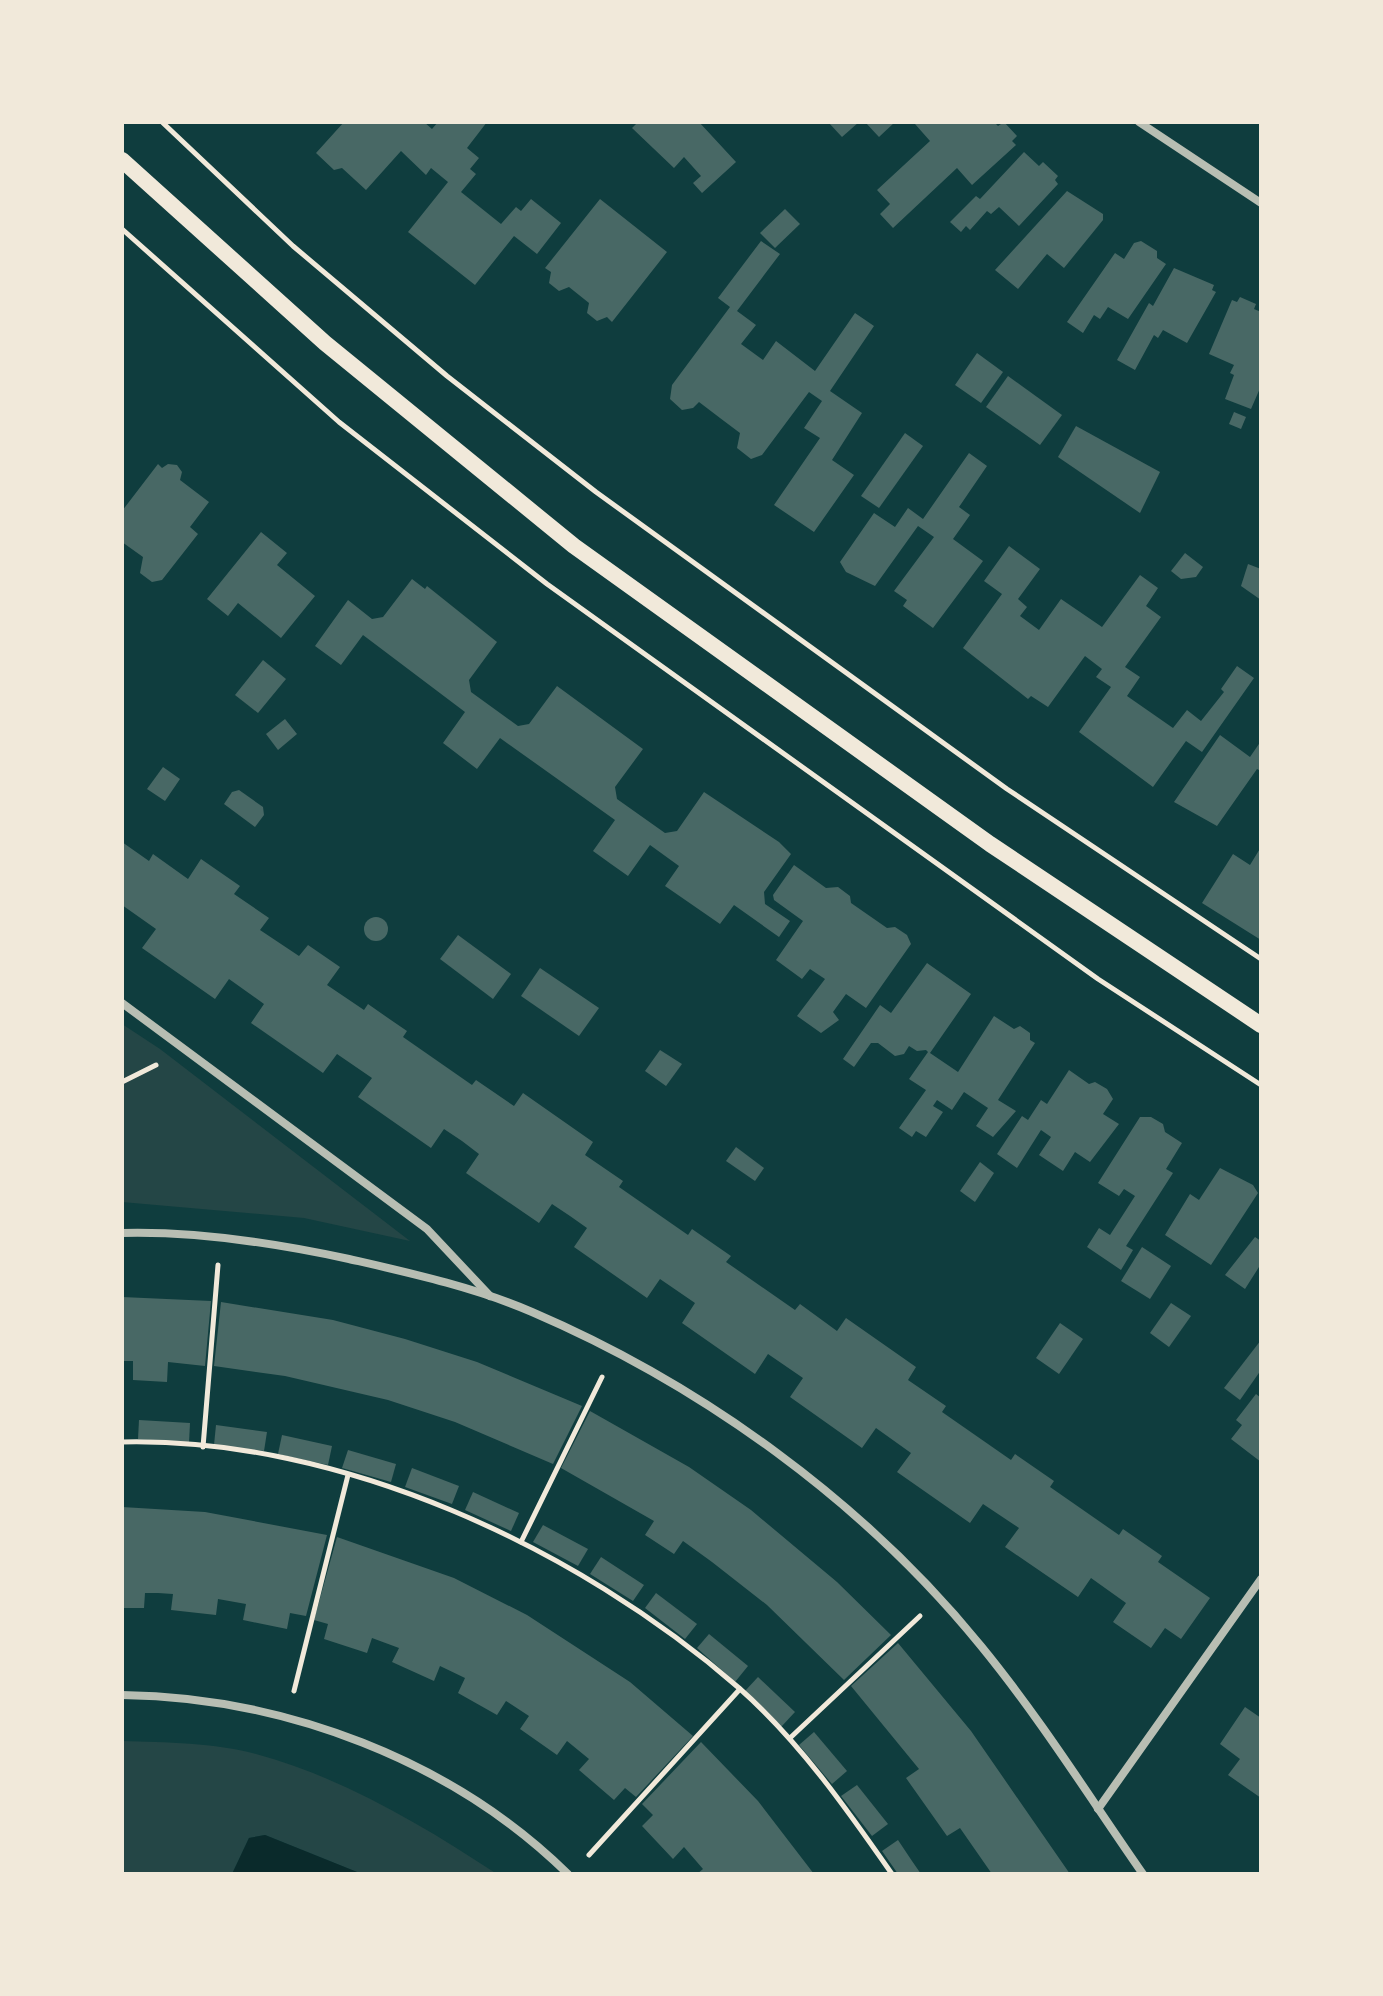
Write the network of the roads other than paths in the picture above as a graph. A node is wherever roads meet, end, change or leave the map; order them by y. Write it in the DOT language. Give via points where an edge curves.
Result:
graph roads {
  1 [pos="1139,122"];
  2 [pos="122,160"];
  3 [pos="1261,203"];
  4 [pos="122,1003"];
  5 [pos="1261,1025"];
  6 [pos="122,1233"];
  7 [pos="492,1297"];
  8 [pos="1261,1579"];
  9 [pos="122,1695"];
  10 [pos="1098,1809"];
  11 [pos="568,1874"];
  12 [pos="1143,1874"];
  1 -- 3 [label="street"];
  2 -- 5 [label="main road" via="325,343 574,546 990,844"];
  4 -- 7 [label="street" via="427,1229"];
  6 -- 7 [label="street" via="299,1248"];
  7 -- 10 [label="street" via="615,1351 741,1429 847,1508 982,1647"];
  8 -- 10 [label="street"];
  9 -- 11 [label="street" via="216,1703 338,1733 465,1795 506,1821"];
  10 -- 12 [label="street"];
}
